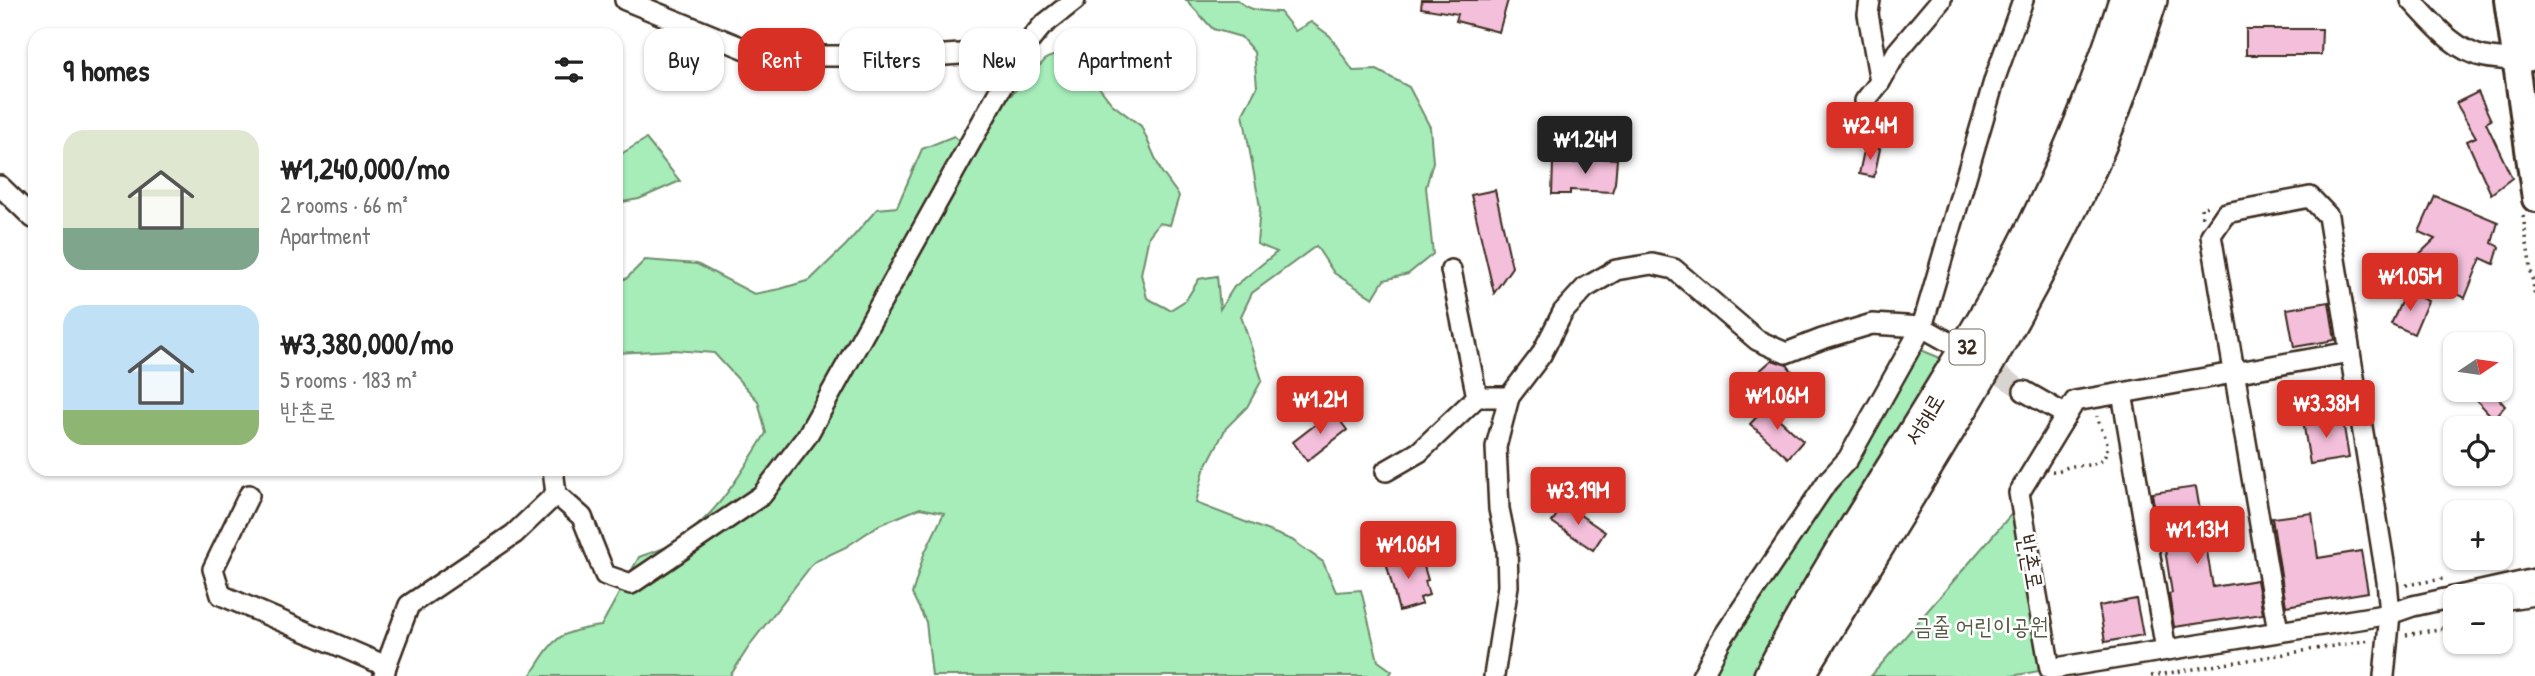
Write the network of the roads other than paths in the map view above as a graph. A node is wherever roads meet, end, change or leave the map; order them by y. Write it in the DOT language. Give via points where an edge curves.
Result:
graph roads {
  1 [pos="625,0"];
  2 [pos="1075,0"];
  3 [pos="1870,0"];
  4 [pos="1941,0"];
  5 [pos="2023,0"];
  6 [pos="2126,0"];
  7 [pos="2150,0"];
  8 [pos="2411,0"];
  9 [pos="2507,0"];
  10 [pos="2526,0"];
  11 [pos="1040,28"];
  12 [pos="959,53"];
  13 [pos="2529,59"];
  14 [pos="1880,82"];
  15 [pos="999,91"];
  16 [pos="1865,101"];
  17 [pos="0,186"];
  18 [pos="2535,199"];
  19 [pos="28,213"];
  20 [pos="1451,270"];
  21 [pos="1922,327"];
  22 [pos="1956,346"];
  23 [pos="2350,352"];
  24 [pos="2234,372"];
  25 [pos="2024,391"];
  26 [pos="2114,394"];
  27 [pos="1477,397"];
  28 [pos="1509,397"];
  29 [pos="2066,415"];
  30 [pos="1386,471"];
  31 [pos="554,476"];
  32 [pos="556,494"];
  33 [pos="249,495"];
  34 [pos="2535,579"];
  35 [pos="2535,595"];
  36 [pos="2513,598"];
  37 [pos="2443,609"];
  38 [pos="2390,614"];
  39 [pos="2278,631"];
  40 [pos="2166,650"];
  41 [pos="385,671"];
  42 [pos="1494,676"];
  43 [pos="1702,676"];
  44 [pos="1771,676"];
  45 [pos="1797,676"];
  46 [pos="2384,676"];
  1 -- 12 [label="street" via="763,56"];
  2 -- 11 [label="street"];
  3 -- 14 [label="street" via="1868,14"];
  4 -- 14 [label="street" via="1897,52"];
  5 -- 21 [label="street" via="1995,78"];
  6 -- 44 [label="highway, 서해로 / 32" via="2075,141 1993,304"];
  7 -- 45 [label="highway, 서해로 / 32" via="2083,182 2025,296"];
  8 -- 13 [label="street" via="2456,43 2483,57"];
  9 -- 13 [label="street"];
  10 -- 13 [label="street"];
  13 -- 18 [label="street"];
  14 -- 16 [label="street"];
  15 -- 32 [label="street" via="807,436 762,495 631,584 605,575 582,517"];
  17 -- 19 [label="street"];
  20 -- 27 [label="street"];
  21 -- 22 [label="street"];
  21 -- 28 [label="street" via="1872,324 1786,353 1757,340 1674,270 1652,264 1616,270 1585,288 1563,312 1541,355"];
  21 -- 43 [label="street" via="1848,459 1827,482 1736,617"];
  23 -- 24 [label="street, 반촌로"];
  23 -- 24 [label="street" via="2328,216 2310,197 2226,212 2211,234"];
  23 -- 38 [label="street"];
  24 -- 26 [label="street, 반촌로"];
  24 -- 39 [label="street"];
  25 -- 29 [label="street"];
  26 -- 29 [label="street, 반촌로" via="2075,401"];
  26 -- 40 [label="street"];
  27 -- 28 [label="street"];
  27 -- 30 [label="street" via="1419,452"];
  28 -- 42 [label="street" via="1496,447 1508,586"];
  29 -- 40 [label="street, 반촌로" via="2019,494 2050,669"];
  31 -- 32 [label="street"];
  32 -- 41 [label="street" via="514,534 409,605"];
  33 -- 41 [label="street" via="213,569 221,595"];
  34 -- 38 [label="street, 반촌로"];
  35 -- 36 [label="street"];
  37 -- 38 [label="street"];
  38 -- 39 [label="street, 반촌로"];
  38 -- 46 [label="street"];
  39 -- 40 [label="street, 반촌로"];
}
